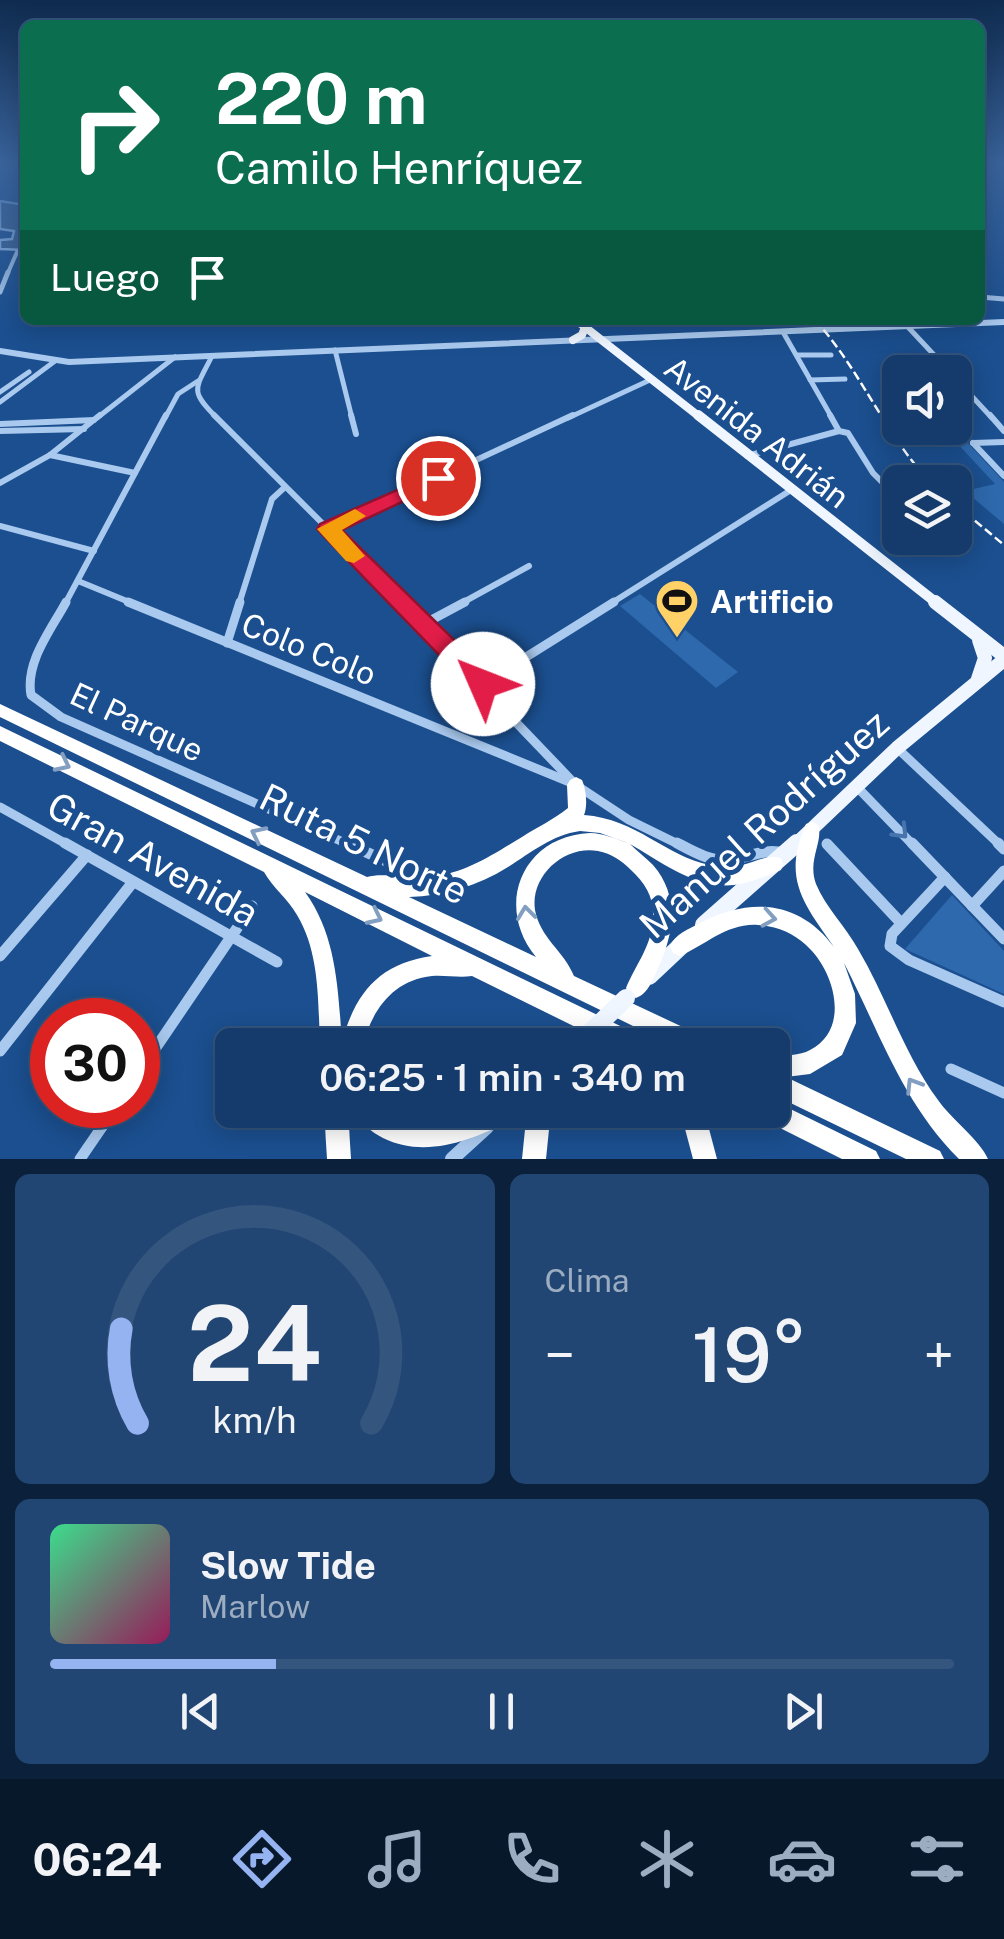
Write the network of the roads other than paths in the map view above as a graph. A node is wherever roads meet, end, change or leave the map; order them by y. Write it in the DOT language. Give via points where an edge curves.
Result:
graph roads {
  1 [pos="17,252"];
  2 [pos="0,292"];
  3 [pos="582,325"];
  4 [pos="931,325"];
  5 [pos="907,326"];
  6 [pos="584,327"];
  7 [pos="783,332"];
  8 [pos="598,339"];
  9 [pos="572,340"];
  10 [pos="335,350"];
  11 [pos="0,351"];
  12 [pos="831,355"];
  13 [pos="934,355"];
  14 [pos="212,356"];
  15 [pos="797,356"];
  16 [pos="175,357"];
  17 [pos="45,360"];
  18 [pos="55,362"];
  19 [pos="650,380"];
  20 [pos="810,380"];
  21 [pos="845,380"];
  22 [pos="198,381"];
  23 [pos="0,392"];
  24 [pos="194,393"];
  25 [pos="178,394"];
  26 [pos="972,396"];
  27 [pos="0,402"];
  28 [pos="94,420"];
  29 [pos="0,428"];
  30 [pos="84,429"];
  31 [pos="840,431"];
  32 [pos="1004,431"];
  33 [pos="356,434"];
  34 [pos="1004,442"];
  35 [pos="50,454"];
  36 [pos="746,456"];
  37 [pos="136,473"];
  38 [pos="1004,476"];
  39 [pos="882,482"];
  40 [pos="0,483"];
  41 [pos="284,487"];
  42 [pos="791,490"];
  43 [pos="0,526"];
  44 [pos="328,529"];
  45 [pos="94,551"];
  46 [pos="529,566"];
  47 [pos="78,581"];
  48 [pos="422,625"];
  49 [pos="970,629"];
  50 [pos="227,642"];
  51 [pos="1004,658"];
  52 [pos="483,684"];
  53 [pos="975,684"];
  54 [pos="0,710"];
  55 [pos="0,733"];
  56 [pos="897,748"];
  57 [pos="576,785"];
  58 [pos="857,787"];
  59 [pos="0,807"];
  60 [pos="557,828"];
  61 [pos="819,837"];
  62 [pos="1004,848"];
  63 [pos="87,855"];
  64 [pos="256,858"];
  65 [pos="780,859"];
  66 [pos="397,866"];
  67 [pos="1004,871"];
  68 [pos="346,876"];
  69 [pos="945,878"];
  70 [pos="133,882"];
  71 [pos="252,906"];
  72 [pos="972,906"];
  73 [pos="900,924"];
  74 [pos="230,937"];
  75 [pos="1004,939"];
  76 [pos="680,946"];
  77 [pos="2,950"];
  78 [pos="277,962"];
  79 [pos="486,971"];
  80 [pos="580,990"];
  81 [pos="631,993"];
  82 [pos="1004,1002"];
  83 [pos="330,1028"];
  84 [pos="355,1028"];
  85 [pos="595,1028"];
  86 [pos="600,1028"];
  87 [pos="660,1028"];
  88 [pos="160,1041"];
  89 [pos="0,1050"];
  90 [pos="790,1068"];
  91 [pos="951,1069"];
  92 [pos="790,1091"];
  93 [pos="1004,1093"];
  94 [pos="790,1121"];
  95 [pos="101,1128"];
  96 [pos="337,1128"];
  97 [pos="388,1128"];
  98 [pos="469,1128"];
  99 [pos="486,1128"];
  100 [pos="537,1128"];
  101 [pos="697,1128"];
  102 [pos="80,1159"];
  103 [pos="339,1159"];
  104 [pos="452,1159"];
  105 [pos="534,1159"];
  106 [pos="706,1159"];
  107 [pos="868,1159"];
  108 [pos="932,1159"];
  109 [pos="976,1159"];
  1 -- 2 [label="street"];
  3 -- 6 [label="main road, Avenida Adrián"];
  4 -- 5 [label="street"];
  5 -- 7 [label="street"];
  5 -- 13 [label="street"];
  6 -- 8 [label="main road, Avenida Adrián"];
  6 -- 9 [label="main road"];
  7 -- 8 [label="street"];
  7 -- 15 [label="street"];
  8 -- 9 [label="street"];
  8 -- 19 [label="main road, Avenida Adrián"];
  9 -- 10 [label="street"];
  10 -- 14 [label="street"];
  10 -- 33 [label="street"];
  11 -- 17 [label="street"];
  12 -- 15 [label="street"];
  14 -- 16 [label="street"];
  14 -- 22 [label="street"];
  15 -- 20 [label="street"];
  16 -- 18 [label="street"];
  16 -- 28 [label="street"];
  17 -- 18 [label="street"];
  17 -- 23 [label="street"];
  18 -- 27 [label="street"];
  19 -- 36 [label="main road, Avenida Adrián"];
  19 -- 44 [label="street"];
  20 -- 21 [label="street"];
  20 -- 31 [label="street"];
  22 -- 24 [label="street"];
  22 -- 25 [label="street, El Parque"];
  24 -- 25 [label="street"];
  24 -- 41 [label="street"];
  25 -- 37 [label="street, El Parque"];
  26 -- 32 [label="street"];
  28 -- 29 [label="street"];
  28 -- 30 [label="street"];
  29 -- 30 [label="street"];
  30 -- 35 [label="street"];
  31 -- 36 [label="street"];
  31 -- 39 [label="street" via="849,434"];
  34 -- 38 [label="street" via="973,443"];
  35 -- 37 [label="street"];
  35 -- 40 [label="street"];
  36 -- 42 [label="main road, Avenida Adrián"];
  37 -- 45 [label="street, El Parque"];
  41 -- 44 [label="street"];
  41 -- 50 [label="street" via="272,499"];
  42 -- 49 [label="main road, Avenida Adrián"];
  42 -- 52 [label="street"];
  43 -- 45 [label="street"];
  44 -- 48 [label="street"];
  45 -- 47 [label="street, El Parque"];
  46 -- 48 [label="street"];
  47 -- 50 [label="street, Colo Colo"];
  47 -- 66 [label="street, El Parque" via="30,672 34,700"];
  48 -- 52 [label="street"];
  49 -- 51 [label="main road, Avenida Adrián"];
  49 -- 53 [label="main road" via="985,658"];
  50 -- 57 [label="street, Colo Colo"];
  51 -- 53 [label="main road, Manuel Rodríguez"];
  52 -- 57 [label="street"];
  53 -- 56 [label="main road, Manuel Rodríguez"];
  68 -- 54 [label="highway, Ruta 5 Norte, one-way"];
  55 -- 64 [label="highway, Ruta 5 Norte, one-way"];
  56 -- 58 [label="main road, Manuel Rodríguez"];
  56 -- 62 [label="street"];
  57 -- 60 [label="highway" via="577,811"];
  57 -- 65 [label="street" via="707,858 730,860 767,848"];
  58 -- 61 [label="main road, Manuel Rodríguez"];
  58 -- 69 [label="street, one-way"];
  59 -- 63 [label="street, Gran Avenida"];
  60 -- 65 [label="highway" via="582,822 611,827 711,874 741,874"];
  60 -- 68 [label="highway" via="446,885 404,888"];
  61 -- 65 [label="main road, Manuel Rodríguez"];
  61 -- 73 [label="street"];
  109 -- 61 [label="highway, one-way" via="907,1077 858,969 809,890 803,858"];
  63 -- 70 [label="street, Gran Avenida"];
  63 -- 77 [label="street"];
  64 -- 79 [label="highway, Ruta 5 Norte, one-way"];
  64 -- 83 [label="highway" via="297,895 315,925"];
  65 -- 76 [label="main road, Manuel Rodríguez"];
  67 -- 72 [label="street"];
  68 -- 80 [label="highway, Ruta 5 Norte"];
  69 -- 72 [label="street"];
  69 -- 73 [label="street"];
  70 -- 74 [label="street, Gran Avenida"];
  70 -- 89 [label="street"];
  71 -- 74 [label="street"];
  72 -- 75 [label="street"];
  73 -- 82 [label="street" via="890,946"];
  74 -- 78 [label="street, Gran Avenida"];
  74 -- 88 [label="street"];
  76 -- 81 [label="main road, Manuel Rodríguez"];
  76 -- 90 [label="highway, one-way" via="721,923 757,914 788,922 826,952 845,994 842,1034 814,1063"];
  79 -- 84 [label="highway" via="444,964 400,973 370,998"];
  79 -- 86 [label="highway, Ruta 5 Norte"];
  80 -- 81 [label="highway, one-way" via="537,947 523,903 536,865 560,848 586,842 634,858 660,896 663,934"];
  80 -- 87 [label="highway, Ruta 5 Norte"];
  81 -- 85 [label="main road, Manuel Rodríguez, bridge"];
  91 -- 93 [label="street"];
  92 -- 108 [label="highway"];
  94 -- 107 [label="highway"];
  95 -- 102 [label="street"];
  96 -- 103 [label="highway"];
  97 -- 98 [label="highway" via="427,1139"];
  99 -- 104 [label="street"];
  100 -- 105 [label="highway"];
  101 -- 106 [label="highway"];
}
